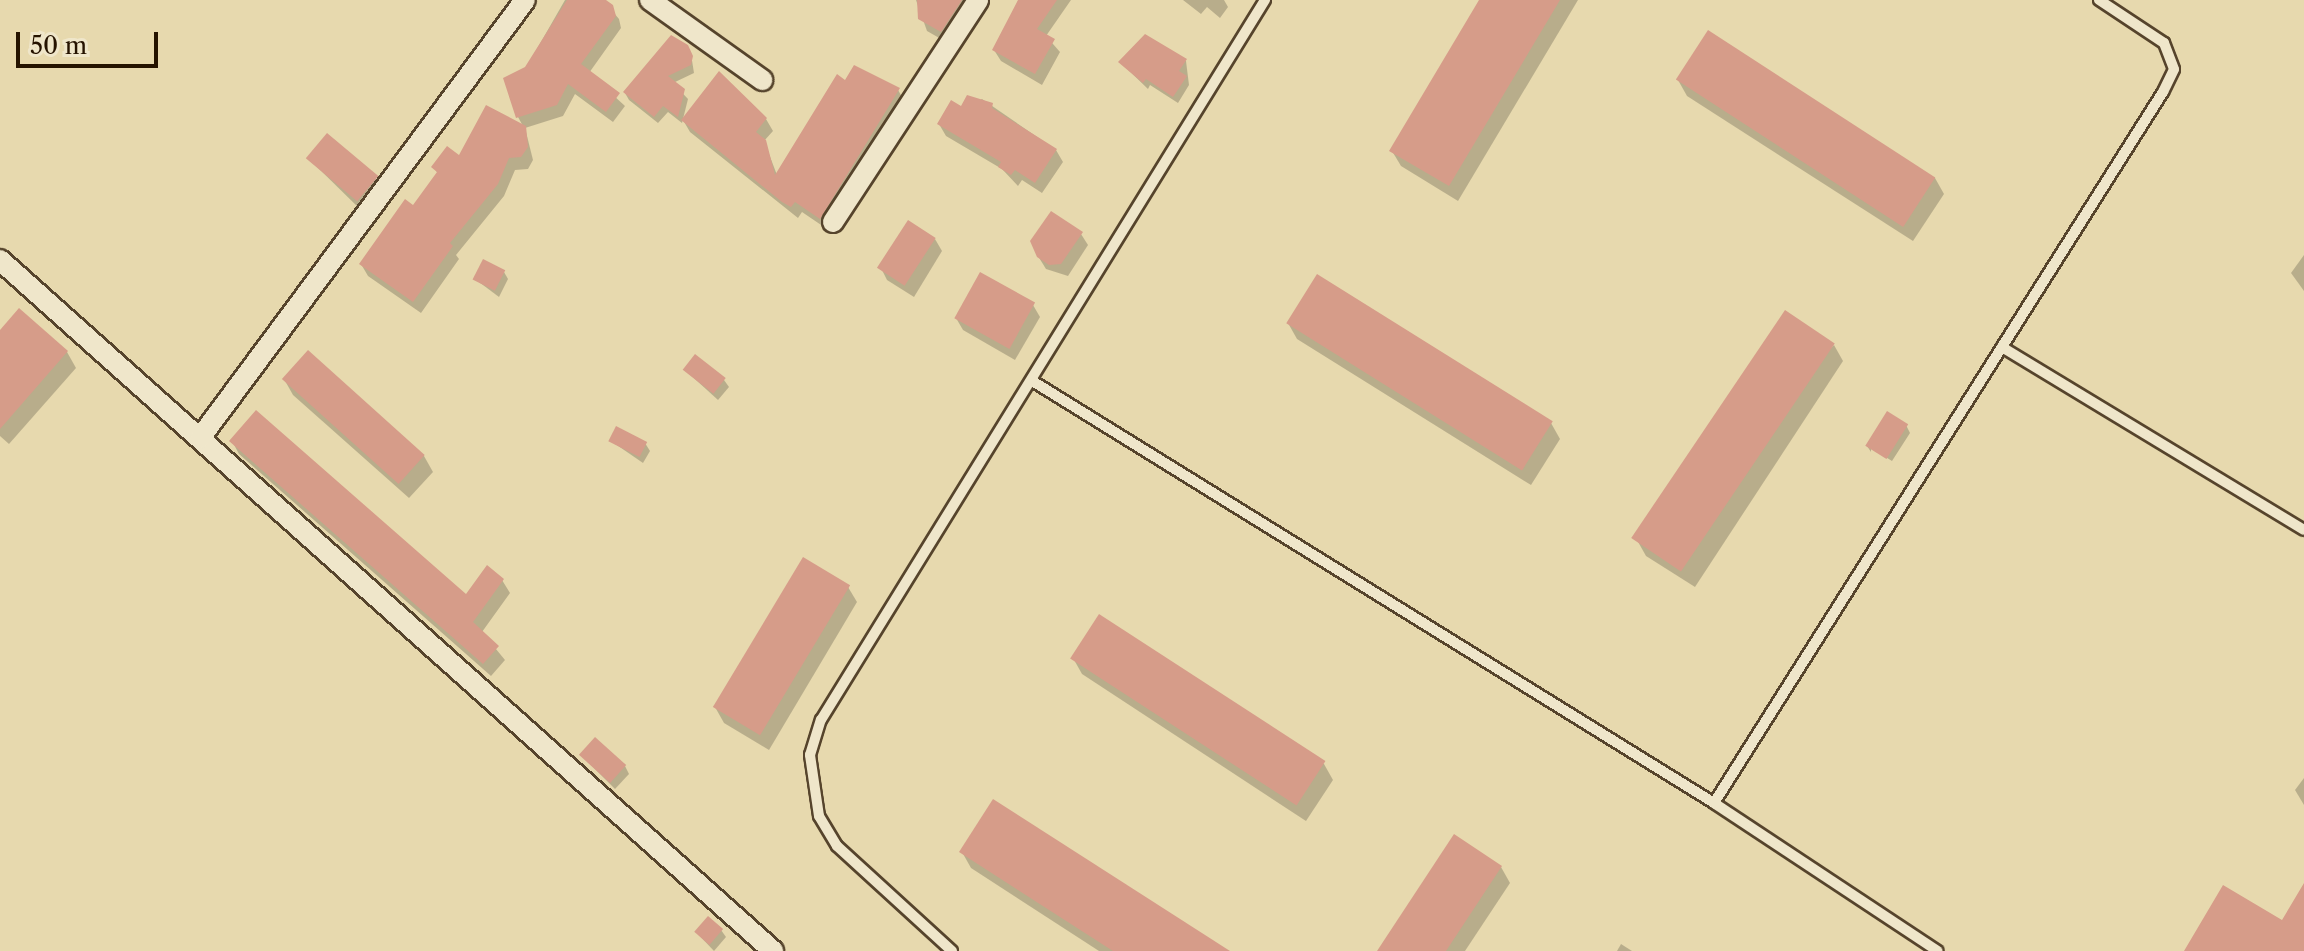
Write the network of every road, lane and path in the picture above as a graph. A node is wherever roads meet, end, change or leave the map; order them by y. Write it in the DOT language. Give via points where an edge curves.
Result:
graph roads {
  1 [pos="525,0"];
  2 [pos="650,0"];
  3 [pos="978,0"];
  4 [pos="1265,0"];
  5 [pos="2099,0"];
  6 [pos="762,80"];
  7 [pos="833,222"];
  8 [pos="0,260"];
  9 [pos="2002,347"];
  10 [pos="1034,382"];
  11 [pos="200,438"];
  12 [pos="2304,530"];
  13 [pos="1714,803"];
  14 [pos="773,951"];
  15 [pos="952,951"];
  16 [pos="1938,951"];
  1 -- 11 [label="street"];
  2 -- 6 [label="street"];
  3 -- 7 [label="street"];
  4 -- 10 [label="lane"];
  5 -- 9 [label="lane" via="2164,43 2174,69"];
  8 -- 11 [label="street"];
  9 -- 12 [label="lane"];
  9 -- 13 [label="lane"];
  10 -- 13 [label="lane"];
  10 -- 15 [label="lane" via="821,720 810,755 819,816 837,846"];
  11 -- 14 [label="street"];
  13 -- 16 [label="lane"];
}
